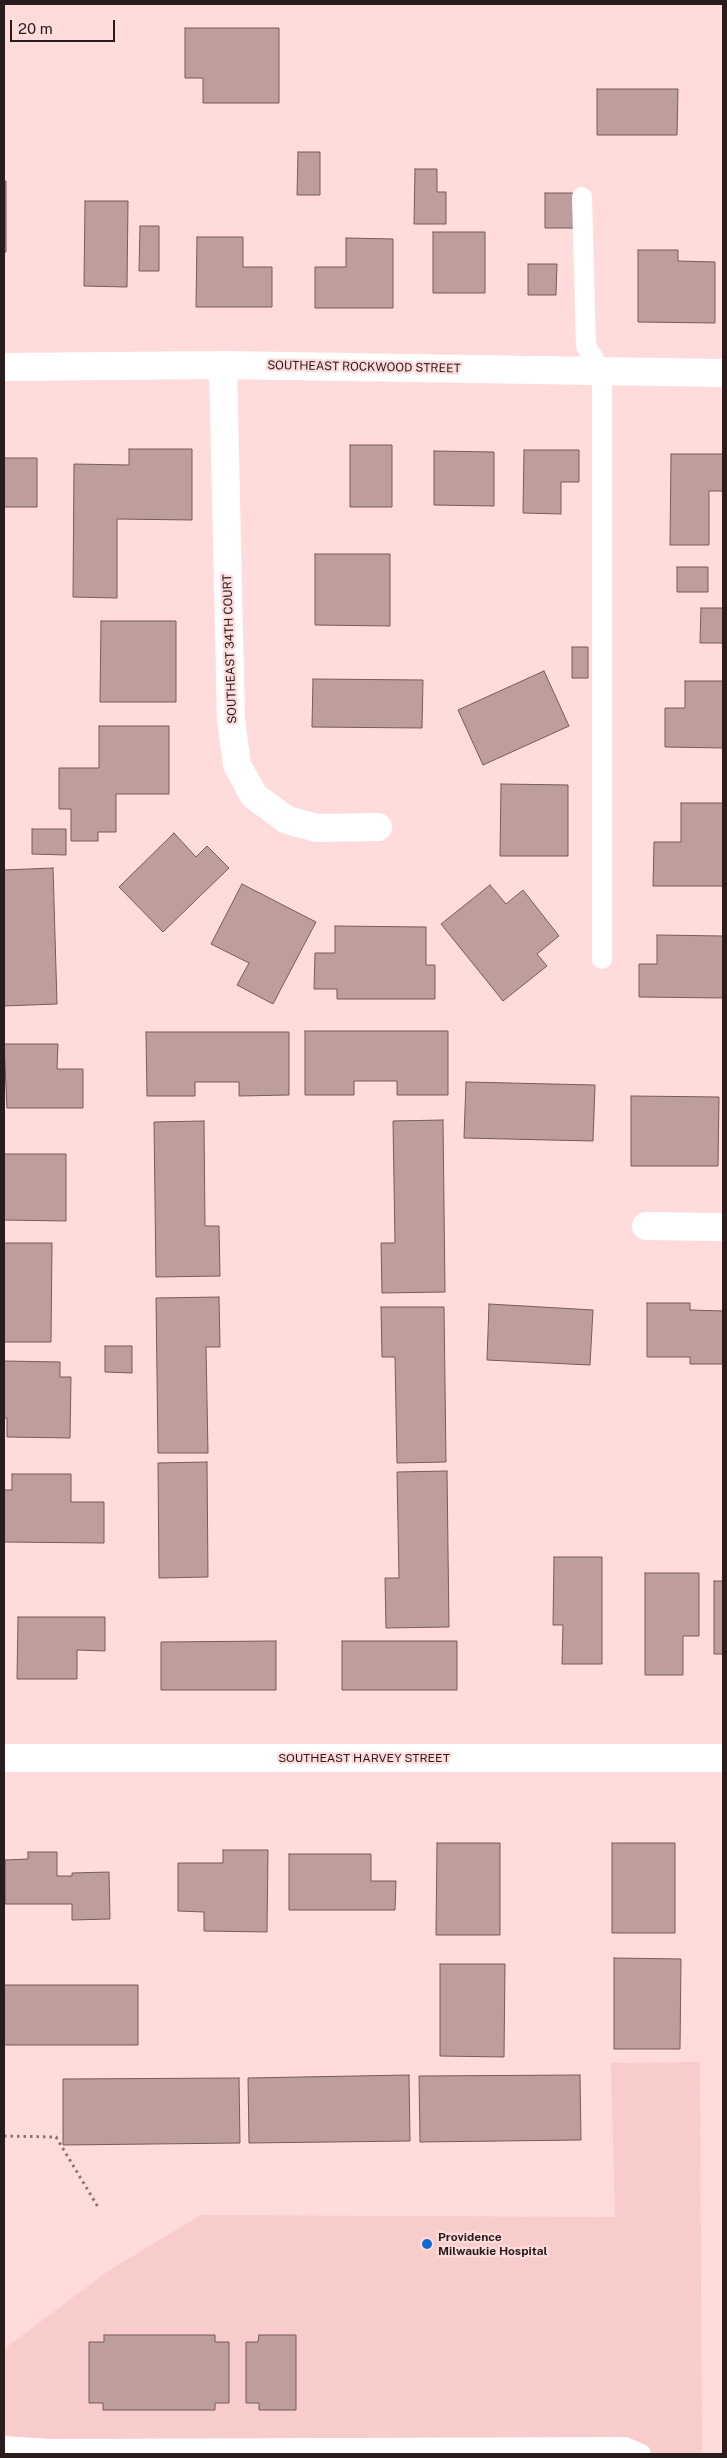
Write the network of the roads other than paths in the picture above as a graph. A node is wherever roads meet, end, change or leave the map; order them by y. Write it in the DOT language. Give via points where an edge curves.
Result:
graph roads {
  1 [pos="582,197"];
  2 [pos="223,365"];
  3 [pos="4,367"];
  4 [pos="602,372"];
  5 [pos="723,373"];
  6 [pos="378,827"];
  7 [pos="602,959"];
  8 [pos="646,1226"];
  9 [pos="723,1227"];
  10 [pos="4,1758"];
  11 [pos="723,1758"];
  12 [pos="4,2446"];
  13 [pos="641,2454"];
  1 -- 4 [label="lane" via="586,346"];
  2 -- 3 [label="street, SOUTHEAST ROCKWOOD STREET"];
  2 -- 4 [label="street, SOUTHEAST ROCKWOOD STREET"];
  2 -- 6 [label="street, SOUTHEAST 34TH COURT" via="231,720 237,766 254,796 287,820 317,828"];
  4 -- 5 [label="street, SOUTHEAST ROCKWOOD STREET"];
  4 -- 7 [label="lane"];
  8 -- 9 [label="street"];
  10 -- 11 [label="street, SOUTHEAST HARVEY STREET"];
  12 -- 13 [label="lane" via="51,2449 625,2447"];
}
